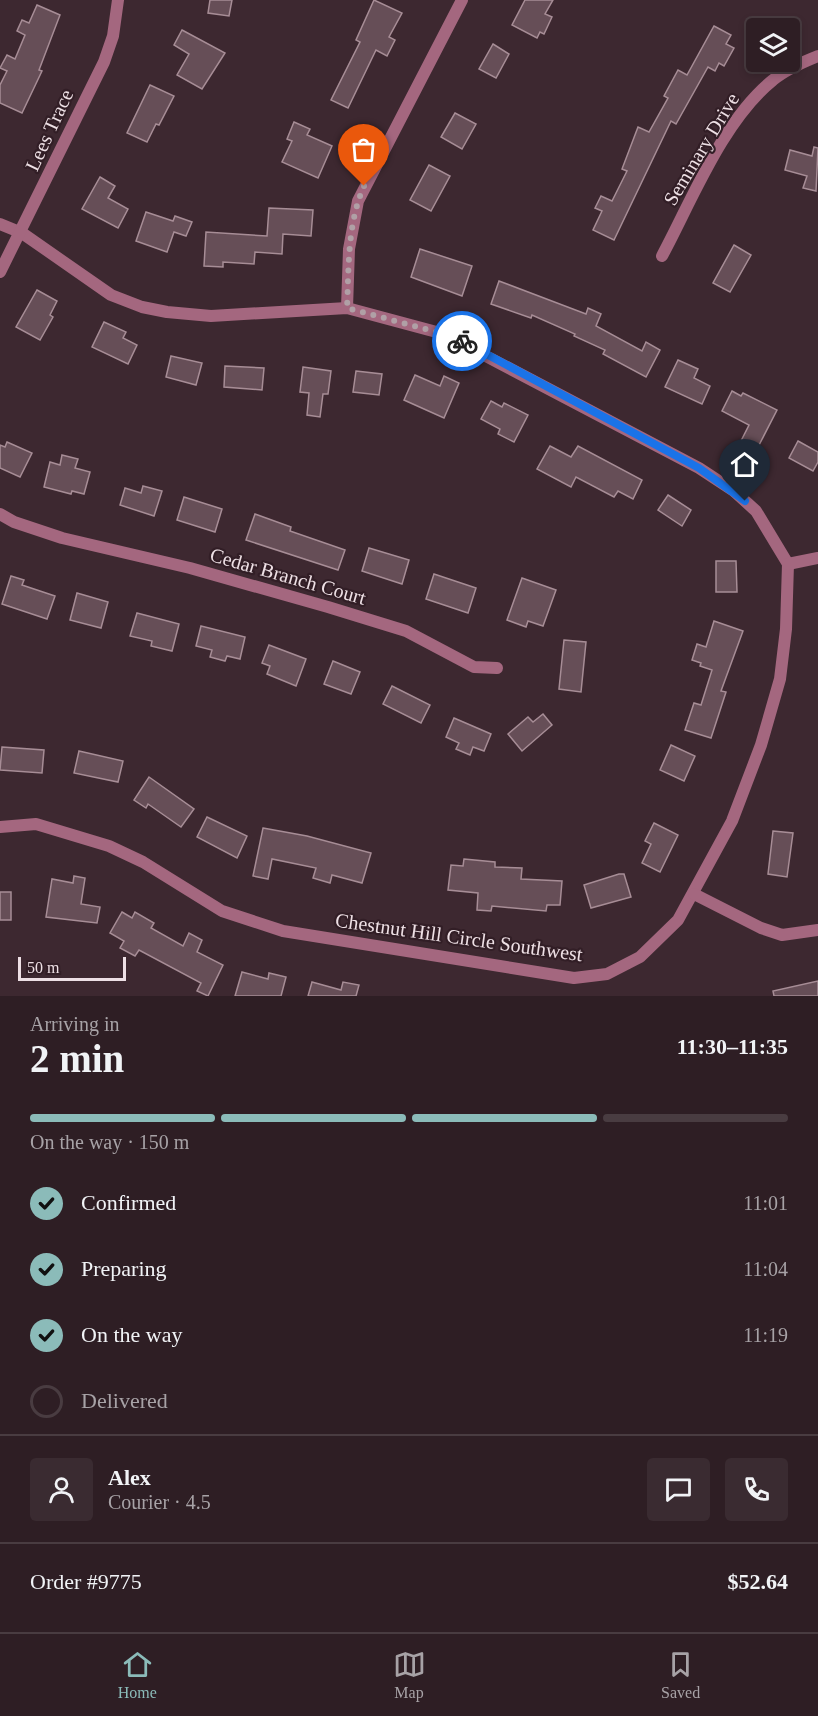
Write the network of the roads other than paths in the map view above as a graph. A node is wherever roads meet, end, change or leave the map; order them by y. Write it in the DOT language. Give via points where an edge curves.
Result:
graph roads {
  1 [pos="118,0"];
  2 [pos="462,0"];
  3 [pos="818,56"];
  4 [pos="0,224"];
  5 [pos="22,233"];
  6 [pos="662,256"];
  7 [pos="0,272"];
  8 [pos="347,308"];
  9 [pos="0,514"];
  10 [pos="818,558"];
  11 [pos="788,564"];
  12 [pos="497,668"];
  13 [pos="0,827"];
  14 [pos="694,894"];
  15 [pos="818,930"];
  1 -- 5 [label="street, Lees Trace" via="113,36 104,62"];
  2 -- 8 [label="street" via="357,201 349,249"];
  3 -- 6 [label="street, Seminary Drive" via="773,79 753,98 719,149"];
  4 -- 5 [label="street"];
  5 -- 7 [label="street, Lees Trace"];
  5 -- 8 [label="street" via="111,295 159,311 211,316"];
  8 -- 11 [label="street" via="464,342 699,468 756,511"];
  9 -- 12 [label="street, Cedar Branch Court" via="62,537 328,607 405,631 474,667"];
  10 -- 11 [label="street"];
  11 -- 14 [label="street, Chestnut Hill Circle Southwest" via="780,679 732,821"];
  13 -- 14 [label="street, Chestnut Hill Circle Southwest" via="36,824 109,846 143,862 222,912 283,931 574,978 607,974 640,957 678,920"];
  14 -- 15 [label="street" via="782,935"];
}
